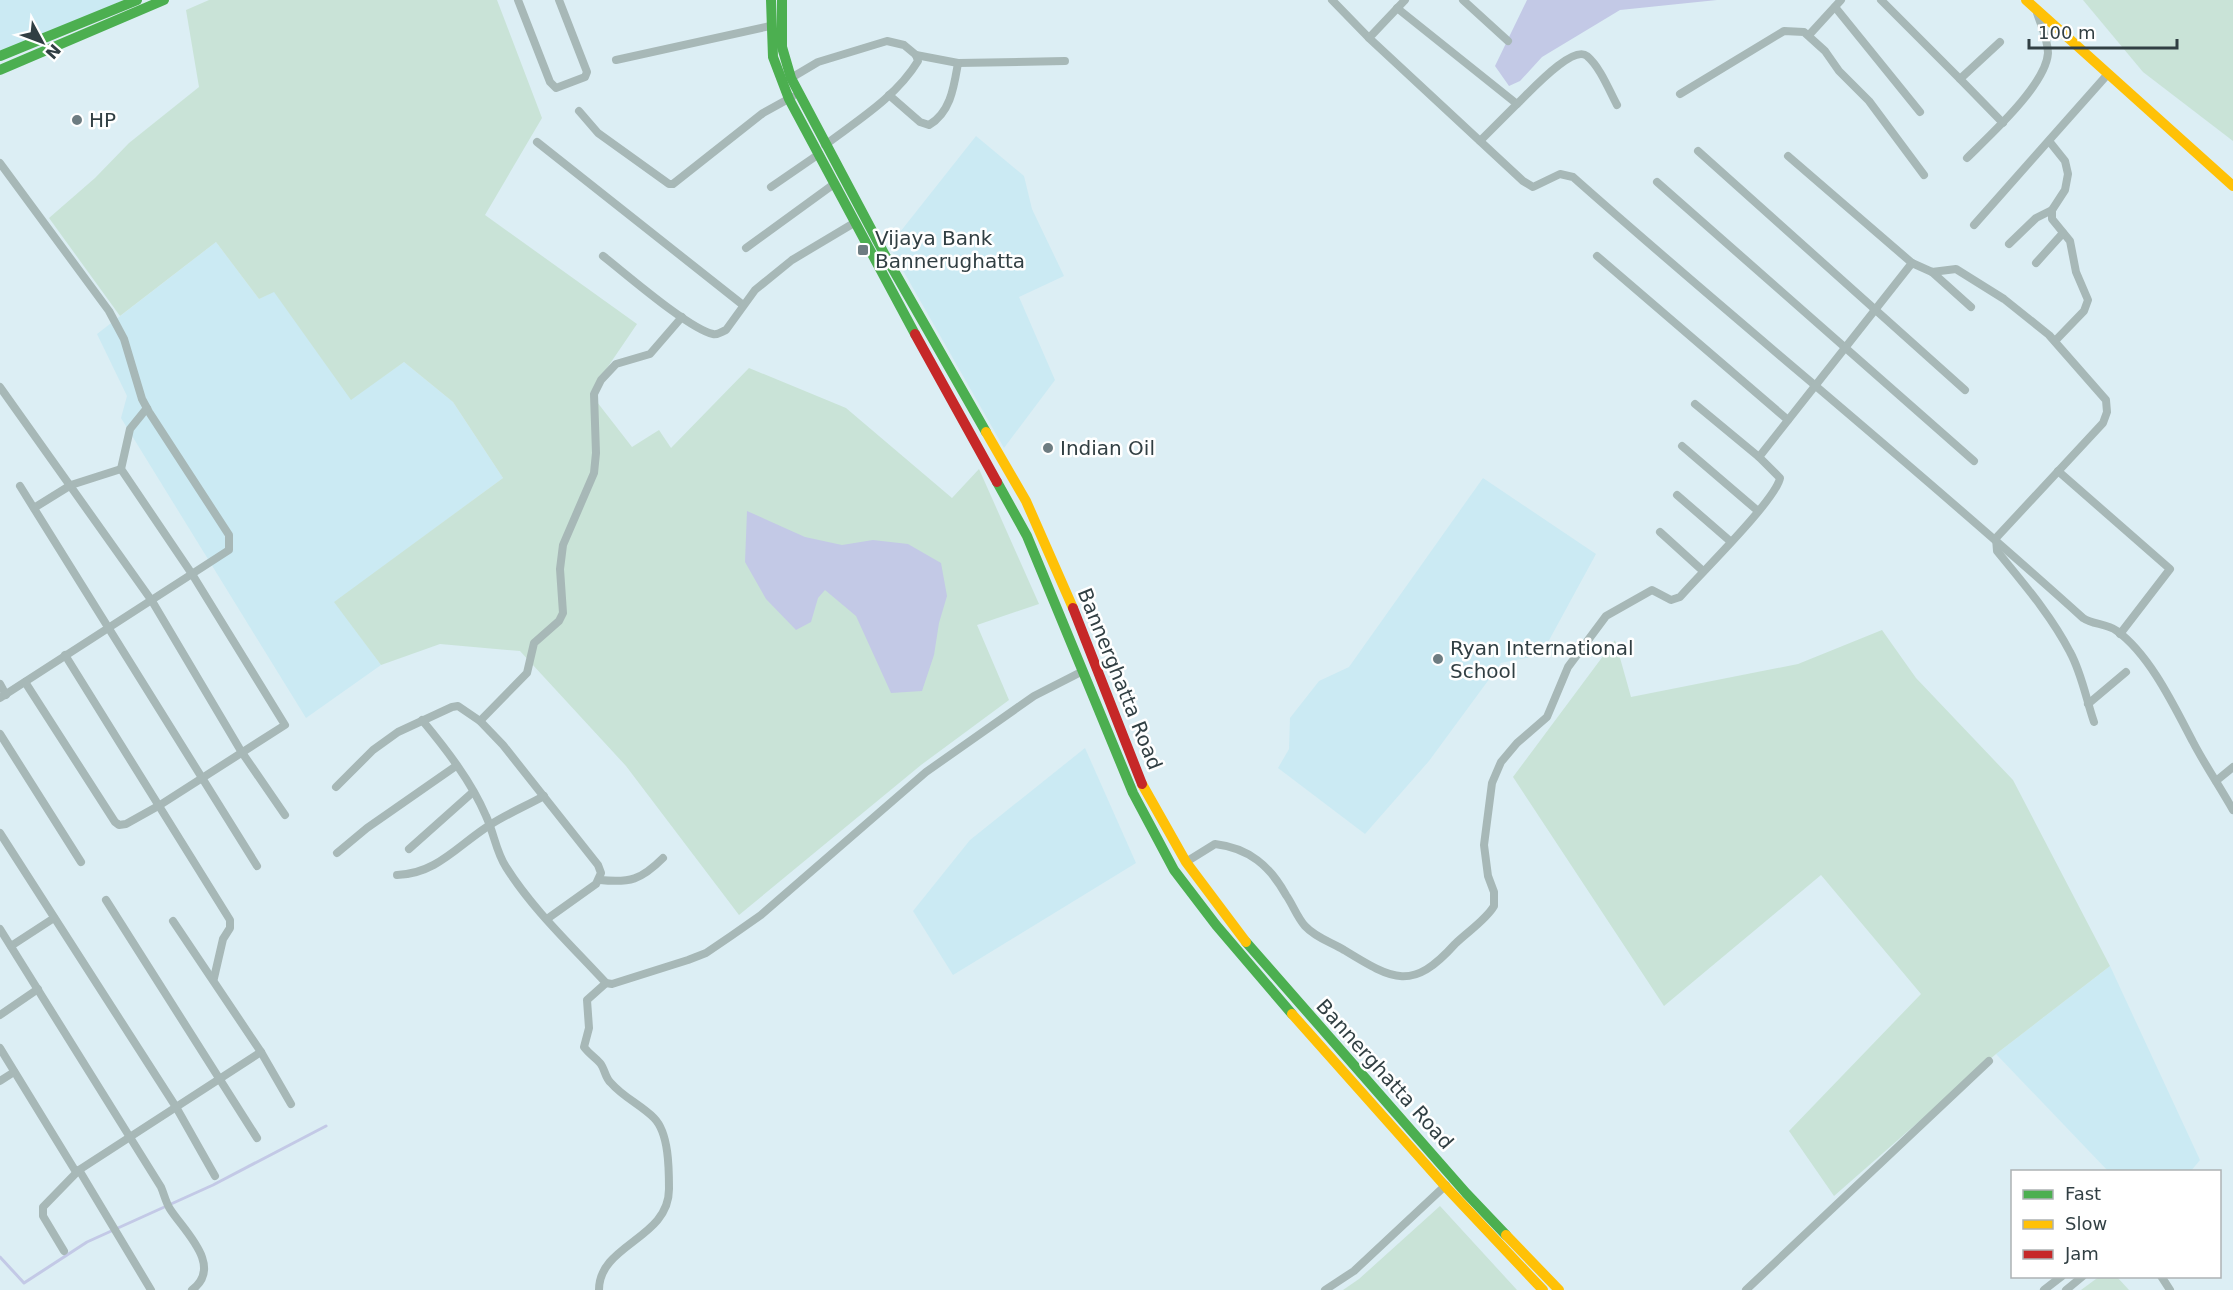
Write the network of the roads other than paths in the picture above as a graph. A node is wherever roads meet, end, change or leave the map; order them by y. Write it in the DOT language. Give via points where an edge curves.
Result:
graph roads {
  1 [pos="137,0"];
  2 [pos="164,0"];
  3 [pos="518,0"];
  4 [pos="559,0"];
  5 [pos="771,0"];
  6 [pos="782,0"];
  7 [pos="1332,0"];
  8 [pos="1405,0"];
  9 [pos="1463,0"];
  10 [pos="1841,0"];
  11 [pos="1881,0"];
  12 [pos="2026,0"];
  13 [pos="1835,7"];
  14 [pos="1397,8"];
  15 [pos="2037,13"];
  16 [pos="770,26"];
  17 [pos="1809,35"];
  18 [pos="1370,38"];
  19 [pos="1508,41"];
  20 [pos="2000,42"];
  21 [pos="916,55"];
  22 [pos="0,56"];
  23 [pos="616,60"];
  24 [pos="1065,61"];
  25 [pos="958,63"];
  26 [pos="0,70"];
  27 [pos="2107,75"];
  28 [pos="791,78"];
  29 [pos="1959,79"];
  30 [pos="1680,94"];
  31 [pos="889,95"];
  32 [pos="794,97"];
  33 [pos="1516,104"];
  34 [pos="1617,105"];
  35 [pos="579,111"];
  36 [pos="1920,112"];
  37 [pos="2003,123"];
  38 [pos="1480,141"];
  39 [pos="2049,141"];
  40 [pos="537,142"];
  41 [pos="822,150"];
  42 [pos="1698,151"];
  43 [pos="1788,156"];
  44 [pos="1967,158"];
  45 [pos="0,164"];
  46 [pos="1924,175"];
  47 [pos="1657,182"];
  48 [pos="834,184"];
  49 [pos="2233,186"];
  50 [pos="771,187"];
  51 [pos="2052,210"];
  52 [pos="854,224"];
  53 [pos="1974,225"];
  54 [pos="2063,233"];
  55 [pos="2008,244"];
  56 [pos="746,248"];
  57 [pos="603,256"];
  58 [pos="1597,256"];
  59 [pos="1912,263"];
  60 [pos="2036,263"];
  61 [pos="1932,272"];
  62 [pos="743,305"];
  63 [pos="1971,307"];
  64 [pos="1877,310"];
  65 [pos="682,317"];
  66 [pos="2055,341"];
  67 [pos="1847,348"];
  68 [pos="953,377"];
  69 [pos="942,383"];
  70 [pos="1815,386"];
  71 [pos="0,387"];
  72 [pos="1965,390"];
  73 [pos="1695,404"];
  74 [pos="147,408"];
  75 [pos="1788,420"];
  76 [pos="1682,446"];
  77 [pos="1759,457"];
  78 [pos="1974,461"];
  79 [pos="121,469"];
  80 [pos="2058,471"];
  81 [pos="70,484"];
  82 [pos="20,486"];
  83 [pos="1677,495"];
  84 [pos="34,508"];
  85 [pos="1758,511"];
  86 [pos="1660,532"];
  87 [pos="1996,538"];
  88 [pos="1730,542"];
  89 [pos="1703,571"];
  90 [pos="192,574"];
  91 [pos="152,601"];
  92 [pos="109,628"];
  93 [pos="2120,633"];
  94 [pos="65,655"];
  95 [pos="1083,671"];
  96 [pos="2126,672"];
  97 [pos="25,682"];
  98 [pos="0,684"];
  99 [pos="3,697"];
  100 [pos="2088,704"];
  101 [pos="422,720"];
  102 [pos="480,721"];
  103 [pos="2094,722"];
  104 [pos="0,734"];
  105 [pos="241,751"];
  106 [pos="456,766"];
  107 [pos="2233,767"];
  108 [pos="201,777"];
  109 [pos="2216,781"];
  110 [pos="336,787"];
  111 [pos="473,792"];
  112 [pos="544,796"];
  113 [pos="160,805"];
  114 [pos="2233,810"];
  115 [pos="285,815"];
  116 [pos="490,825"];
  117 [pos="0,833"];
  118 [pos="409,849"];
  119 [pos="337,853"];
  120 [pos="663,858"];
  121 [pos="81,862"];
  122 [pos="1186,862"];
  123 [pos="256,866"];
  124 [pos="397,875"];
  125 [pos="600,880"];
  126 [pos="106,900"];
  127 [pos="54,918"];
  128 [pos="547,919"];
  129 [pos="173,921"];
  130 [pos="0,929"];
  131 [pos="11,946"];
  132 [pos="214,978"];
  133 [pos="606,982"];
  134 [pos="38,990"];
  135 [pos="0,1015"];
  136 [pos="0,1048"];
  137 [pos="261,1052"];
  138 [pos="1989,1061"];
  139 [pos="15,1072"];
  140 [pos="220,1078"];
  141 [pos="0,1081"];
  142 [pos="291,1104"];
  143 [pos="176,1107"];
  144 [pos="130,1137"];
  145 [pos="257,1138"];
  146 [pos="77,1171"];
  147 [pos="216,1176"];
  148 [pos="1453,1178"];
  149 [pos="1444,1186"];
  150 [pos="64,1251"];
  151 [pos="2059,1278"];
  152 [pos="2081,1278"];
  153 [pos="151,1290"];
  154 [pos="192,1290"];
  155 [pos="599,1290"];
  156 [pos="1325,1290"];
  157 [pos="1543,1290"];
  158 [pos="1559,1290"];
  159 [pos="1746,1290"];
  160 [pos="2044,1290"];
  161 [pos="2066,1290"];
  1 -- 22 [label="main road"];
  2 -- 26 [label="main road"];
  3 -- 4 [label="street" via="550,82 556,88 585,77 587,72"];
  5 -- 16 [label="main road, Bannerghatta Road"];
  6 -- 28 [label="main road, Bannerghatta Road" via="782,47"];
  7 -- 18 [label="street"];
  8 -- 14 [label="street"];
  9 -- 19 [label="street"];
  10 -- 13 [label="street"];
  11 -- 29 [label="street"];
  12 -- 15 [label="main road"];
  13 -- 17 [label="street"];
  13 -- 36 [label="street"];
  14 -- 18 [label="street"];
  14 -- 33 [label="street"];
  15 -- 27 [label="main road"];
  15 -- 37 [label="street" via="2048,52 2044,70"];
  16 -- 23 [label="street"];
  16 -- 32 [label="main road, Bannerghatta Road" via="773,57"];
  17 -- 30 [label="street" via="1794,29 1784,31"];
  17 -- 46 [label="street" via="1869,101"];
  18 -- 38 [label="street"];
  20 -- 29 [label="street"];
  21 -- 25 [label="street"];
  21 -- 28 [label="street" via="903,45 887,41 818,62"];
  21 -- 31 [label="street" via="918,61 909,76"];
  24 -- 25 [label="street"];
  25 -- 31 [label="street" via="945,109 929,125"];
  27 -- 39 [label="street"];
  27 -- 49 [label="main road"];
  28 -- 32 [label="main road, Bannerghatta Road"];
  29 -- 37 [label="street"];
  31 -- 41 [label="street"];
  32 -- 35 [label="street" via="763,113 673,184 598,133"];
  32 -- 41 [label="main road, Bannerghatta Road"];
  33 -- 34 [label="street" via="1559,64 1581,54 1592,63"];
  33 -- 38 [label="street"];
  37 -- 44 [label="street"];
  38 -- 70 [label="street" via="1533,187 1560,174 1573,177"];
  39 -- 51 [label="street" via="2065,161 2068,174 2065,190"];
  39 -- 53 [label="street"];
  40 -- 62 [label="street"];
  41 -- 48 [label="main road, Bannerghatta Road"];
  41 -- 50 [label="street"];
  41 -- 68 [label="main road, Bannerghatta Road"];
  42 -- 64 [label="street"];
  43 -- 59 [label="street"];
  45 -- 74 [label="street" via="109,311 124,339"];
  47 -- 67 [label="street"];
  48 -- 52 [label="main road, Bannerghatta Road"];
  48 -- 56 [label="street"];
  51 -- 54 [label="street" via="2052,219"];
  51 -- 55 [label="street" via="2036,218"];
  52 -- 62 [label="street" via="792,260"];
  52 -- 69 [label="main road, Bannerghatta Road"];
  54 -- 60 [label="street"];
  54 -- 66 [label="street" via="2072,248 2076,272 2088,300 2084,311"];
  57 -- 65 [label="street"];
  58 -- 75 [label="street"];
  59 -- 61 [label="street"];
  59 -- 64 [label="street"];
  61 -- 63 [label="street"];
  61 -- 66 [label="street" via="1950,269 1965,273"];
  62 -- 65 [label="street" via="726,330 718,334"];
  64 -- 67 [label="street"];
  64 -- 72 [label="street"];
  65 -- 102 [label="street" via="650,354 606,371 594,394 594,473 563,545 563,614 534,642 527,673"];
  66 -- 80 [label="street" via="2099,390 2106,400 2107,412 2103,423"];
  67 -- 70 [label="street"];
  67 -- 78 [label="street"];
  68 -- 69 [label="main road"];
  68 -- 122 [label="main road, Bannerghatta Road" via="1026,501 1148,795"];
  69 -- 95 [label="main road, Bannerghatta Road" via="1027,536"];
  70 -- 75 [label="street"];
  70 -- 87 [label="street"];
  71 -- 81 [label="street"];
  73 -- 77 [label="street"];
  74 -- 79 [label="street" via="130,429"];
  74 -- 90 [label="street" via="230,540 229,550"];
  75 -- 77 [label="street"];
  76 -- 85 [label="street"];
  77 -- 85 [label="street" via="1780,478 1779,485"];
  79 -- 81 [label="street"];
  79 -- 90 [label="street"];
  80 -- 87 [label="street"];
  80 -- 93 [label="street" via="2170,569"];
  81 -- 84 [label="street"];
  81 -- 91 [label="street"];
  82 -- 84 [label="street"];
  83 -- 88 [label="street"];
  84 -- 92 [label="street"];
  85 -- 88 [label="street"];
  86 -- 89 [label="street"];
  87 -- 93 [label="street" via="2083,618"];
  87 -- 100 [label="street" via="1997,551 2057,628 2071,653"];
  88 -- 89 [label="street"];
  89 -- 122 [label="street" via="1676,600 1652,590 1606,616 1568,667 1547,717 1500,762 1492,783 1484,845 1494,906 1445,956 1423,972 1402,977 1381,972 1314,934 1298,917 1267,868 1246,851 1215,844"];
  90 -- 91 [label="street"];
  90 -- 105 [label="street" via="285,725"];
  91 -- 92 [label="street"];
  91 -- 105 [label="street"];
  92 -- 94 [label="street"];
  92 -- 108 [label="street"];
  93 -- 109 [label="street" via="2153,673"];
  94 -- 97 [label="street"];
  94 -- 113 [label="street"];
  95 -- 133 [label="street" via="1034,696 926,772 761,915 706,953 617,983"];
  95 -- 149 [label="main road, Bannerghatta Road" via="1132,793 1174,870 1216,925"];
  96 -- 100 [label="street"];
  97 -- 99 [label="street"];
  97 -- 113 [label="street" via="115,822 126,824"];
  98 -- 99 [label="street"];
  100 -- 103 [label="street"];
  101 -- 102 [label="street" via="458,706"];
  101 -- 106 [label="street"];
  101 -- 110 [label="street" via="373,750"];
  102 -- 112 [label="street"];
  104 -- 121 [label="street"];
  105 -- 108 [label="street"];
  105 -- 115 [label="street"];
  106 -- 111 [label="street"];
  106 -- 119 [label="street"];
  107 -- 109 [label="street"];
  108 -- 113 [label="street"];
  108 -- 123 [label="street"];
  109 -- 114 [label="street"];
  111 -- 116 [label="street"];
  111 -- 118 [label="street"];
  112 -- 116 [label="street"];
  112 -- 125 [label="street" via="598,865"];
  113 -- 132 [label="street" via="230,920"];
  116 -- 124 [label="street" via="426,871"];
  116 -- 128 [label="street" via="505,866"];
  117 -- 127 [label="street"];
  120 -- 125 [label="street" via="629,882"];
  122 -- 148 [label="main road, Bannerghatta Road" via="1224,916"];
  125 -- 128 [label="street"];
  126 -- 140 [label="street"];
  127 -- 131 [label="street"];
  127 -- 143 [label="street"];
  128 -- 133 [label="street"];
  129 -- 132 [label="street"];
  130 -- 131 [label="street"];
  131 -- 134 [label="street"];
  132 -- 137 [label="street"];
  133 -- 155 [label="street" via="587,1000 589,1028 584,1047 600,1063 613,1086 656,1119 665,1146 669,1190 663,1215 605,1267"];
  134 -- 135 [label="street"];
  134 -- 144 [label="street"];
  136 -- 139 [label="street"];
  137 -- 140 [label="street"];
  137 -- 142 [label="street"];
  138 -- 159 [label="street"];
  139 -- 141 [label="street"];
  139 -- 146 [label="street"];
  140 -- 143 [label="street"];
  140 -- 145 [label="street"];
  143 -- 144 [label="street"];
  143 -- 147 [label="street"];
  144 -- 146 [label="street"];
  144 -- 154 [label="street" via="205,1263 203,1275"];
  146 -- 150 [label="street" via="43,1208 43,1216"];
  146 -- 153 [label="street"];
  148 -- 149 [label="street"];
  148 -- 158 [label="main road, Bannerghatta Road"];
  149 -- 156 [label="street" via="1354,1271"];
  149 -- 157 [label="main road, Bannerghatta Road"];
  151 -- 160 [label="street"];
  152 -- 161 [label="street"];
}
